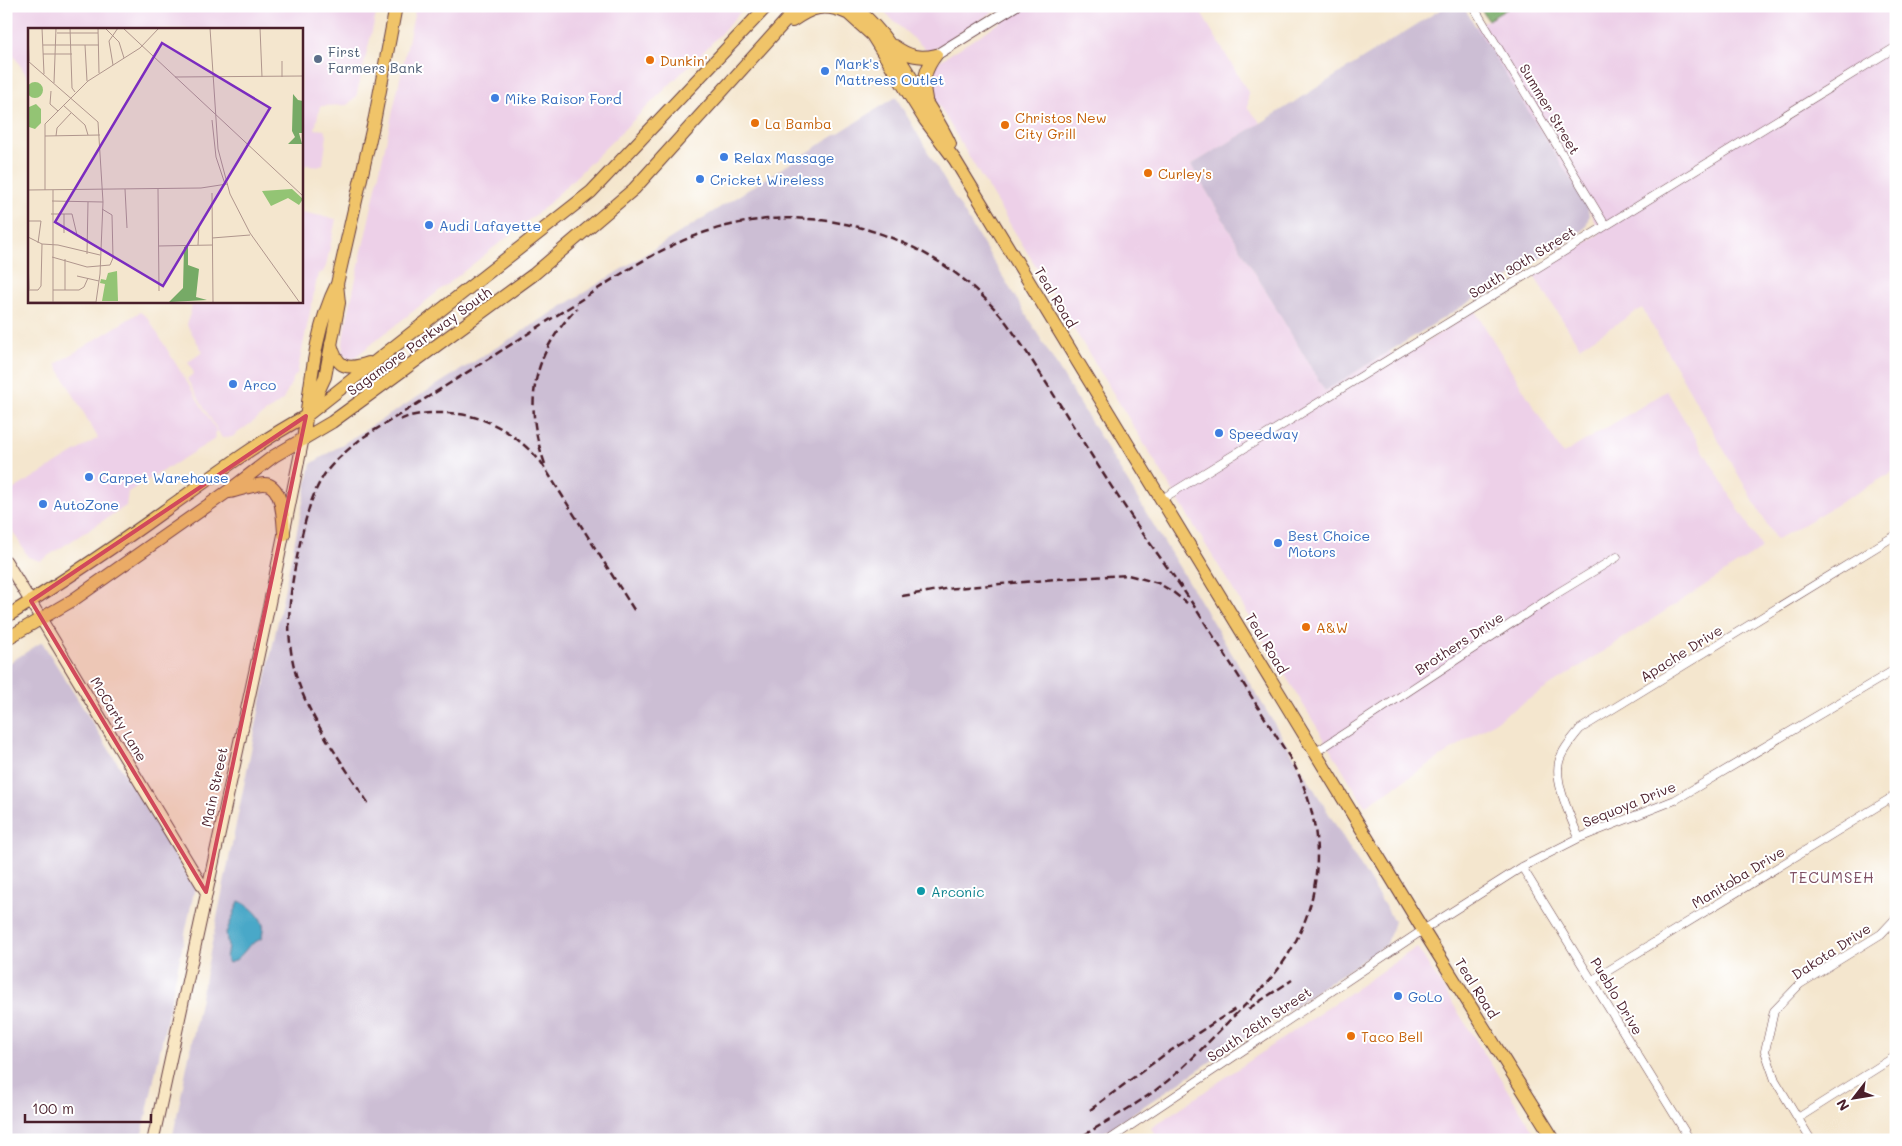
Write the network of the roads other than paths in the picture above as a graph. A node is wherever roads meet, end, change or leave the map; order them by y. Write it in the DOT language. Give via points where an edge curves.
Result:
graph roads {
  1 [pos="396,6"];
  2 [pos="767,6"];
  3 [pos="799,6"];
  4 [pos="840,6"];
  5 [pos="1015,6"];
  6 [pos="1473,6"];
  7 [pos="855,10"];
  8 [pos="774,35"];
  9 [pos="888,41"];
  10 [pos="1896,47"];
  11 [pos="936,55"];
  12 [pos="926,103"];
  13 [pos="955,160"];
  14 [pos="1605,225"];
  15 [pos="337,284"];
  16 [pos="331,343"];
  17 [pos="379,359"];
  18 [pos="306,416"];
  19 [pos="302,440"];
  20 [pos="227,492"];
  21 [pos="1162,499"];
  22 [pos="284,534"];
  23 [pos="1896,535"];
  24 [pos="1617,557"];
  25 [pos="6,561"];
  26 [pos="31,601"];
  27 [pos="6,617"];
  28 [pos="41,618"];
  29 [pos="6,639"];
  30 [pos="1896,669"];
  31 [pos="1316,752"];
  32 [pos="1893,796"];
  33 [pos="1896,809"];
  34 [pos="1578,838"];
  35 [pos="1522,867"];
  36 [pos="206,892"];
  37 [pos="1896,918"];
  38 [pos="1423,930"];
  39 [pos="1593,980"];
  40 [pos="1896,1056"];
  41 [pos="1798,1118"];
  42 [pos="153,1140"];
  43 [pos="1109,1140"];
  44 [pos="1554,1140"];
  45 [pos="1690,1140"];
  46 [pos="1811,1140"];
  1 -- 15 [label="main road" via="375,117"];
  2 -- 17 [label="main road, Sagamore Parkway South" via="591,192"];
  3 -- 8 [label="main road, Sagamore Parkway South"];
  4 -- 7 [label="main road, Teal Road"];
  5 -- 11 [label="street"];
  6 -- 14 [label="street, Summer Street"];
  7 -- 8 [label="main road" via="816,7"];
  7 -- 9 [label="main road, Teal Road" via="874,24"];
  7 -- 13 [label="main road, Teal Road" via="925,120"];
  8 -- 19 [label="main road, Sagamore Parkway South" via="634,189 533,275 332,422"];
  9 -- 11 [label="main road" via="908,55 919,58"];
  9 -- 12 [label="main road, Teal Road"];
  10 -- 14 [label="street, South 30th Street"];
  11 -- 12 [label="main road" via="924,77"];
  12 -- 13 [label="main road, Teal Road" via="947,138"];
  13 -- 21 [label="main road, Teal Road"];
  14 -- 21 [label="street, South 30th Street"];
  15 -- 16 [label="main road" via="339,303"];
  15 -- 18 [label="main road" via="323,317"];
  16 -- 17 [label="main road" via="336,359 344,366 357,367"];
  16 -- 18 [label="main road" via="325,377"];
  17 -- 18 [label="main road, Sagamore Parkway South"];
  18 -- 19 [label="main road"];
  18 -- 26 [label="main road, Sagamore Parkway South" via="258,445"];
  19 -- 20 [label="main road, Sagamore Parkway South" via="274,456"];
  19 -- 22 [label="main road, Main Street"];
  20 -- 22 [label="main road" via="259,484 271,485 280,501"];
  20 -- 28 [label="main road, Sagamore Parkway South" via="73,600"];
  21 -- 31 [label="main road, Teal Road"];
  22 -- 36 [label="main road, Main Street"];
  23 -- 34 [label="street, Apache Drive" via="1580,729 1566,746 1559,762 1558,778"];
  24 -- 31 [label="street, Brothers Drive"];
  25 -- 26 [label="main road, McCarty Lane"];
  26 -- 27 [label="main road, Sagamore Parkway South"];
  26 -- 28 [label="main road, McCarty Lane"];
  28 -- 29 [label="main road, Sagamore Parkway South"];
  28 -- 36 [label="main road, McCarty Lane"];
  30 -- 34 [label="street, Sequoya Drive" via="1675,800"];
  31 -- 38 [label="main road, Teal Road"];
  32 -- 33 [label="street"];
  32 -- 39 [label="street, Manitoba Drive"];
  34 -- 35 [label="street, Sequoya Drive"];
  35 -- 38 [label="street, Sequoya Drive"];
  35 -- 39 [label="street, Pueblo Drive"];
  36 -- 42 [label="main road, Main Street"];
  37 -- 41 [label="street, Dakota Drive" via="1881,934 1800,984 1774,1011 1765,1051 1775,1080"];
  38 -- 43 [label="street, South 26th Street"];
  38 -- 44 [label="main road, Teal Road"];
  39 -- 45 [label="street, Pueblo Drive"];
  40 -- 41 [label="street"];
  41 -- 46 [label="street, Dakota Drive"];
}
